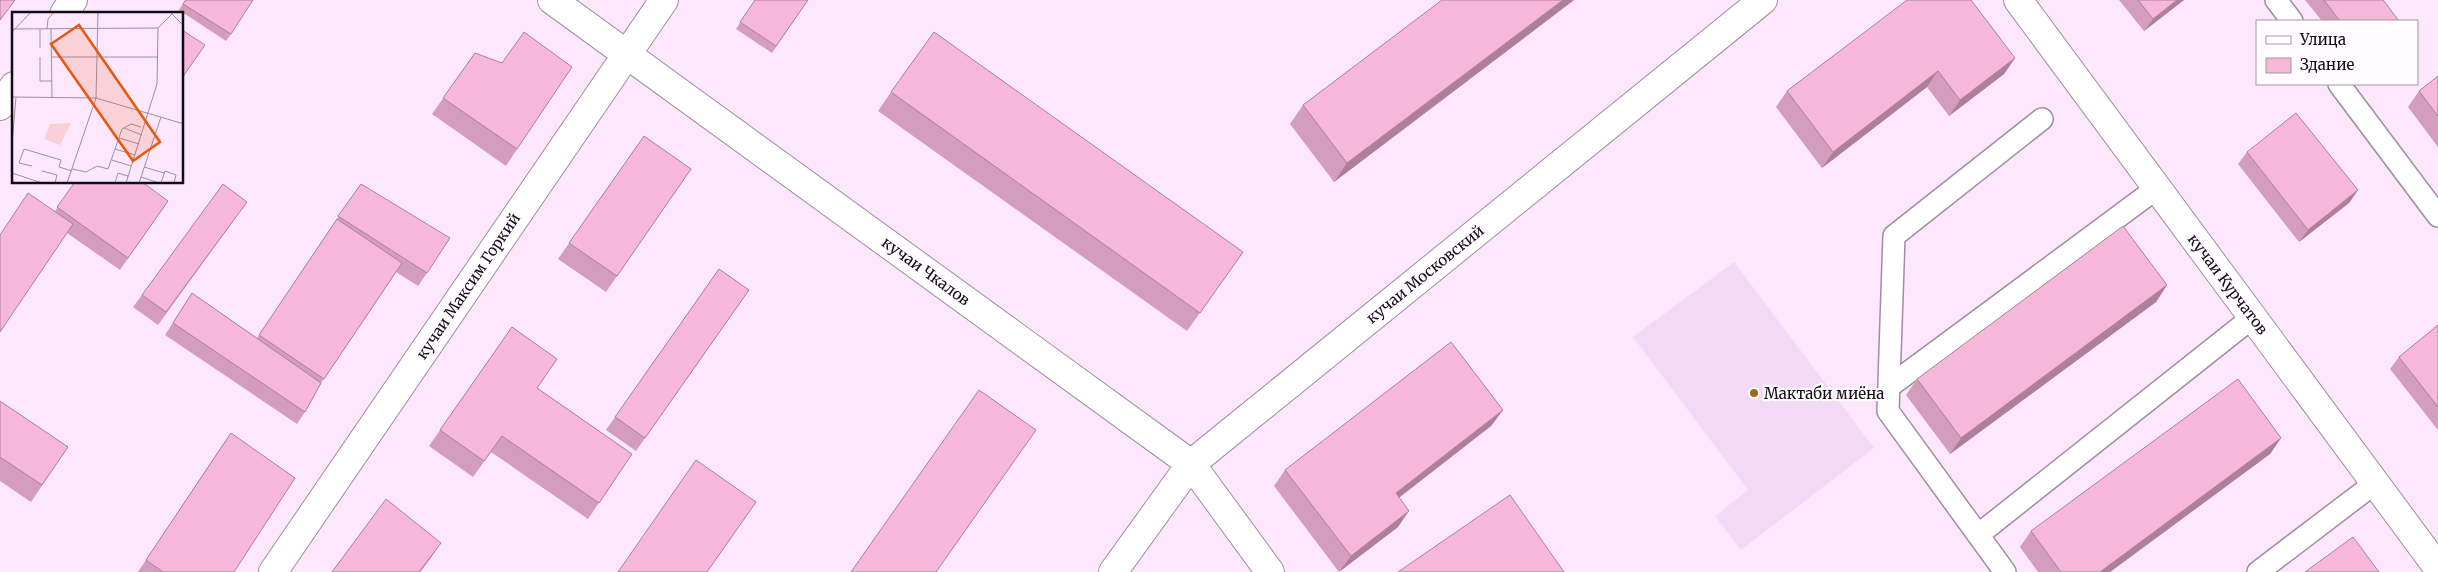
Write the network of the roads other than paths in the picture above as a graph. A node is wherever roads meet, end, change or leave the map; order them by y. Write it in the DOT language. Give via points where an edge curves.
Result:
graph roads {
  1 [pos="73,0"];
  2 [pos="552,0"];
  3 [pos="664,0"];
  4 [pos="1763,0"];
  5 [pos="2018,0"];
  6 [pos="2276,0"];
  7 [pos="65,12"];
  8 [pos="2291,20"];
  9 [pos="626,54"];
  10 [pos="2340,85"];
  11 [pos="12,89"];
  12 [pos="0,106"];
  13 [pos="2042,119"];
  14 [pos="2157,188"];
  15 [pos="2438,216"];
  16 [pos="2253,317"];
  17 [pos="1890,386"];
  18 [pos="1191,464"];
  19 [pos="2375,483"];
  20 [pos="1978,535"];
  21 [pos="2438,568"];
  22 [pos="273,572"];
  23 [pos="1113,572"];
  24 [pos="1270,572"];
  25 [pos="2005,572"];
  26 [pos="2258,572"];
  1 -- 7 [label="street"];
  2 -- 9 [label="street, кучаи Чкалов"];
  3 -- 9 [label="street, кучаи Максим Горкий"];
  4 -- 18 [label="street, кучаи Московский"];
  5 -- 14 [label="street, кучаи Курчатов"];
  6 -- 8 [label="lane"];
  9 -- 18 [label="street, кучаи Чкалов"];
  9 -- 22 [label="street, кучаи Максим Горкий"];
  10 -- 15 [label="lane"];
  11 -- 12 [label="street"];
  13 -- 17 [label="lane" via="1894,236"];
  14 -- 16 [label="street, кучаи Курчатов"];
  14 -- 17 [label="lane"];
  16 -- 19 [label="street, кучаи Курчатов"];
  16 -- 20 [label="lane"];
  17 -- 20 [label="lane" via="1888,411"];
  18 -- 23 [label="street, кучаи Московский"];
  18 -- 24 [label="street, кучаи Чкалов"];
  19 -- 21 [label="street, кучаи Курчатов"];
  19 -- 26 [label="lane"];
  20 -- 25 [label="lane"];
}
